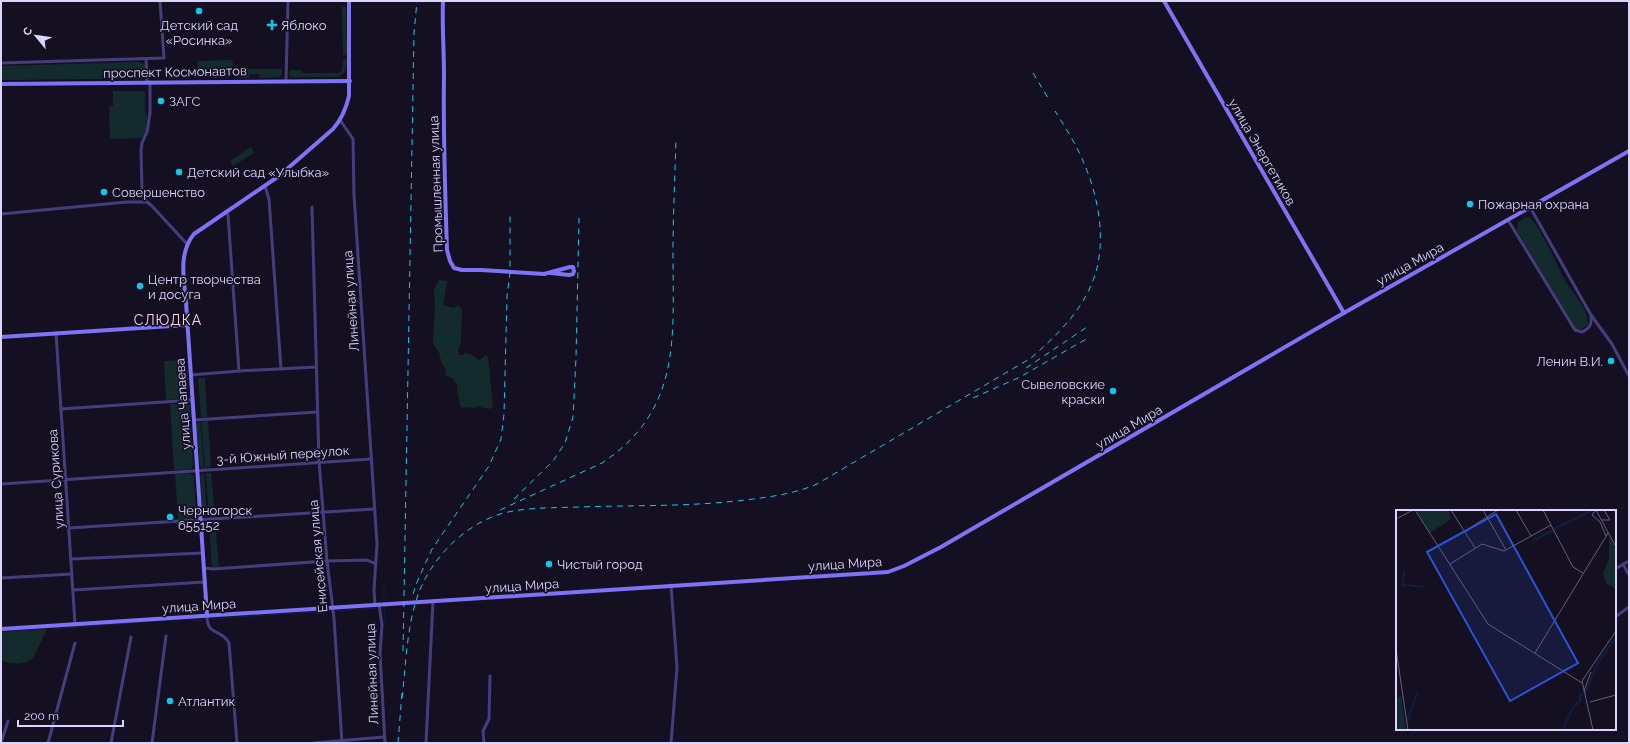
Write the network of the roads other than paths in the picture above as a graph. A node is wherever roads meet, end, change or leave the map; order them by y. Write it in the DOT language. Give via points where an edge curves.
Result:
graph roads {
  1 [pos="160,1"];
  2 [pos="288,1"];
  3 [pos="349,1"];
  4 [pos="443,1"];
  5 [pos="1164,1"];
  6 [pos="146,60"];
  7 [pos="1,64"];
  8 [pos="350,80"];
  9 [pos="286,81"];
  10 [pos="149,82"];
  11 [pos="1,84"];
  12 [pos="340,120"];
  13 [pos="1629,151"];
  14 [pos="265,186"];
  15 [pos="147,202"];
  16 [pos="312,207"];
  17 [pos="1530,207"];
  18 [pos="226,212"];
  19 [pos="1,214"];
  20 [pos="1508,220"];
  21 [pos="187,244"];
  22 [pos="551,273"];
  23 [pos="1344,313"];
  24 [pos="1591,315"];
  25 [pos="187,325"];
  26 [pos="56,333"];
  27 [pos="1,337"];
  28 [pos="316,367"];
  29 [pos="281,369"];
  30 [pos="239,371"];
  31 [pos="191,375"];
  32 [pos="1629,376"];
  33 [pos="192,400"];
  34 [pos="61,409"];
  35 [pos="317,412"];
  36 [pos="194,420"];
  37 [pos="371,459"];
  38 [pos="319,461"];
  39 [pos="197,471"];
  40 [pos="66,480"];
  41 [pos="1,484"];
  42 [pos="374,509"];
  43 [pos="324,512"];
  44 [pos="200,520"];
  45 [pos="69,528"];
  46 [pos="203,553"];
  47 [pos="71,559"];
  48 [pos="327,561"];
  49 [pos="1629,561"];
  50 [pos="376,564"];
  51 [pos="1623,564"];
  52 [pos="204,568"];
  53 [pos="1616,568"];
  54 [pos="72,574"];
  55 [pos="1629,575"];
  56 [pos="1,578"];
  57 [pos="205,582"];
  58 [pos="672,585"];
  59 [pos="73,590"];
  60 [pos="433,601"];
  61 [pos="377,604"];
  62 [pos="1629,607"];
  63 [pos="332,608"];
  64 [pos="207,615"];
  65 [pos="1616,616"];
  66 [pos="75,624"];
  67 [pos="209,628"];
  68 [pos="1,629"];
  69 [pos="204,630"];
  70 [pos="166,636"];
  71 [pos="131,637"];
  72 [pos="76,643"];
  73 [pos="490,676"];
  74 [pos="8,721"];
  75 [pos="384,737"];
  76 [pos="342,742"];
  77 [pos="1,743"];
  78 [pos="48,743"];
  79 [pos="112,743"];
  80 [pos="152,743"];
  81 [pos="237,743"];
  82 [pos="313,743"];
  83 [pos="385,743"];
  84 [pos="426,743"];
  85 [pos="484,743"];
  86 [pos="672,743"];
  1 -- 6 [label="street" via="164,58"];
  2 -- 9 [label="street"];
  3 -- 8 [label="main road"];
  4 -- 22 [label="main road, Промышленная улица" via="442,119 447,250 450,261 454,268 462,270"];
  5 -- 23 [label="main road, улица Энергетиков"];
  6 -- 7 [label="street"];
  6 -- 10 [label="street"];
  8 -- 9 [label="main road, проспект Космонавтов"];
  8 -- 12 [label="main road" via="346,108"];
  9 -- 10 [label="main road, проспект Космонавтов"];
  10 -- 11 [label="main road, проспект Космонавтов"];
  10 -- 15 [label="street" via="150,113 141,151 142,190"];
  12 -- 14 [label="main road" via="333,129"];
  12 -- 37 [label="street, Линейная улица" via="353,139 354,196"];
  13 -- 17 [label="main road, улица Мира"];
  14 -- 18 [label="main road"];
  14 -- 29 [label="street" via="269,199"];
  15 -- 19 [label="street"];
  15 -- 21 [label="street"];
  16 -- 28 [label="street, Енисейская улица"];
  17 -- 20 [label="main road, улица Мира"];
  17 -- 24 [label="street"];
  18 -- 21 [label="main road" via="194,234"];
  18 -- 30 [label="street"];
  20 -- 23 [label="main road, улица Мира"];
  20 -- 24 [label="street" via="1575,330 1582,332 1589,329 1592,324"];
  21 -- 25 [label="main road, улица Чапаева" via="183,263"];
  22 -- 22 [label="main road, Промышленная улица" via="569,275 574,272 573,267 570,267"];
  23 -- 58 [label="main road, улица Мира" via="904,566 884,572"];
  24 -- 32 [label="street" via="1612,344"];
  25 -- 26 [label="main road"];
  25 -- 31 [label="main road, улица Чапаева"];
  26 -- 27 [label="main road"];
  26 -- 34 [label="street, улица Сурикова"];
  28 -- 29 [label="street"];
  28 -- 35 [label="street, Енисейская улица"];
  29 -- 30 [label="street"];
  30 -- 31 [label="street"];
  31 -- 33 [label="main road, улица Чапаева"];
  33 -- 34 [label="street"];
  33 -- 36 [label="main road, улица Чапаева"];
  34 -- 40 [label="street, улица Сурикова"];
  35 -- 36 [label="street"];
  35 -- 38 [label="street, Енисейская улица"];
  36 -- 39 [label="main road, улица Чапаева"];
  37 -- 38 [label="street, 3-й Южный переулок"];
  37 -- 42 [label="street, Линейная улица"];
  38 -- 39 [label="street, 3-й Южный переулок"];
  38 -- 43 [label="street, Енисейская улица"];
  39 -- 40 [label="street, 3-й Южный переулок"];
  39 -- 44 [label="main road, улица Чапаева"];
  40 -- 41 [label="street, 3-й Южный переулок"];
  40 -- 45 [label="street, улица Сурикова"];
  42 -- 43 [label="street"];
  42 -- 50 [label="street, Линейная улица"];
  43 -- 44 [label="street"];
  43 -- 48 [label="street, Енисейская улица"];
  44 -- 45 [label="street"];
  44 -- 46 [label="main road, улица Чапаева"];
  45 -- 47 [label="street, улица Сурикова"];
  46 -- 47 [label="street"];
  46 -- 52 [label="main road, улица Чапаева"];
  47 -- 54 [label="street, улица Сурикова"];
  48 -- 50 [label="street" via="367,560"];
  48 -- 52 [label="street"];
  48 -- 63 [label="street, Енисейская улица"];
  49 -- 51 [label="street"];
  50 -- 61 [label="street, Линейная улица" via="374,590"];
  51 -- 53 [label="street"];
  51 -- 55 [label="street"];
  52 -- 57 [label="main road, улица Чапаева"];
  54 -- 56 [label="street"];
  54 -- 59 [label="street, улица Сурикова"];
  57 -- 59 [label="street"];
  57 -- 64 [label="main road, улица Чапаева"];
  58 -- 60 [label="main road, улица Мира"];
  58 -- 86 [label="street" via="677,667"];
  59 -- 66 [label="street, улица Сурикова"];
  60 -- 61 [label="main road, улица Мира"];
  60 -- 84 [label="street"];
  61 -- 63 [label="main road, улица Мира"];
  61 -- 75 [label="street, Линейная улица" via="382,625 380,654"];
  62 -- 65 [label="street"];
  63 -- 64 [label="main road, улица Мира"];
  63 -- 76 [label="street, Енисейская улица"];
  64 -- 66 [label="main road, улица Мира"];
  64 -- 67 [label="street"];
  66 -- 68 [label="main road, улица Мира"];
  67 -- 69 [label="street"];
  67 -- 81 [label="street" via="225,637 229,644"];
  70 -- 80 [label="street"];
  71 -- 79 [label="street"];
  72 -- 78 [label="street"];
  73 -- 85 [label="street" via="490,719 483,731"];
  74 -- 77 [label="street"];
  75 -- 76 [label="street"];
  75 -- 83 [label="street, Линейная улица"];
  76 -- 82 [label="street"];
}
